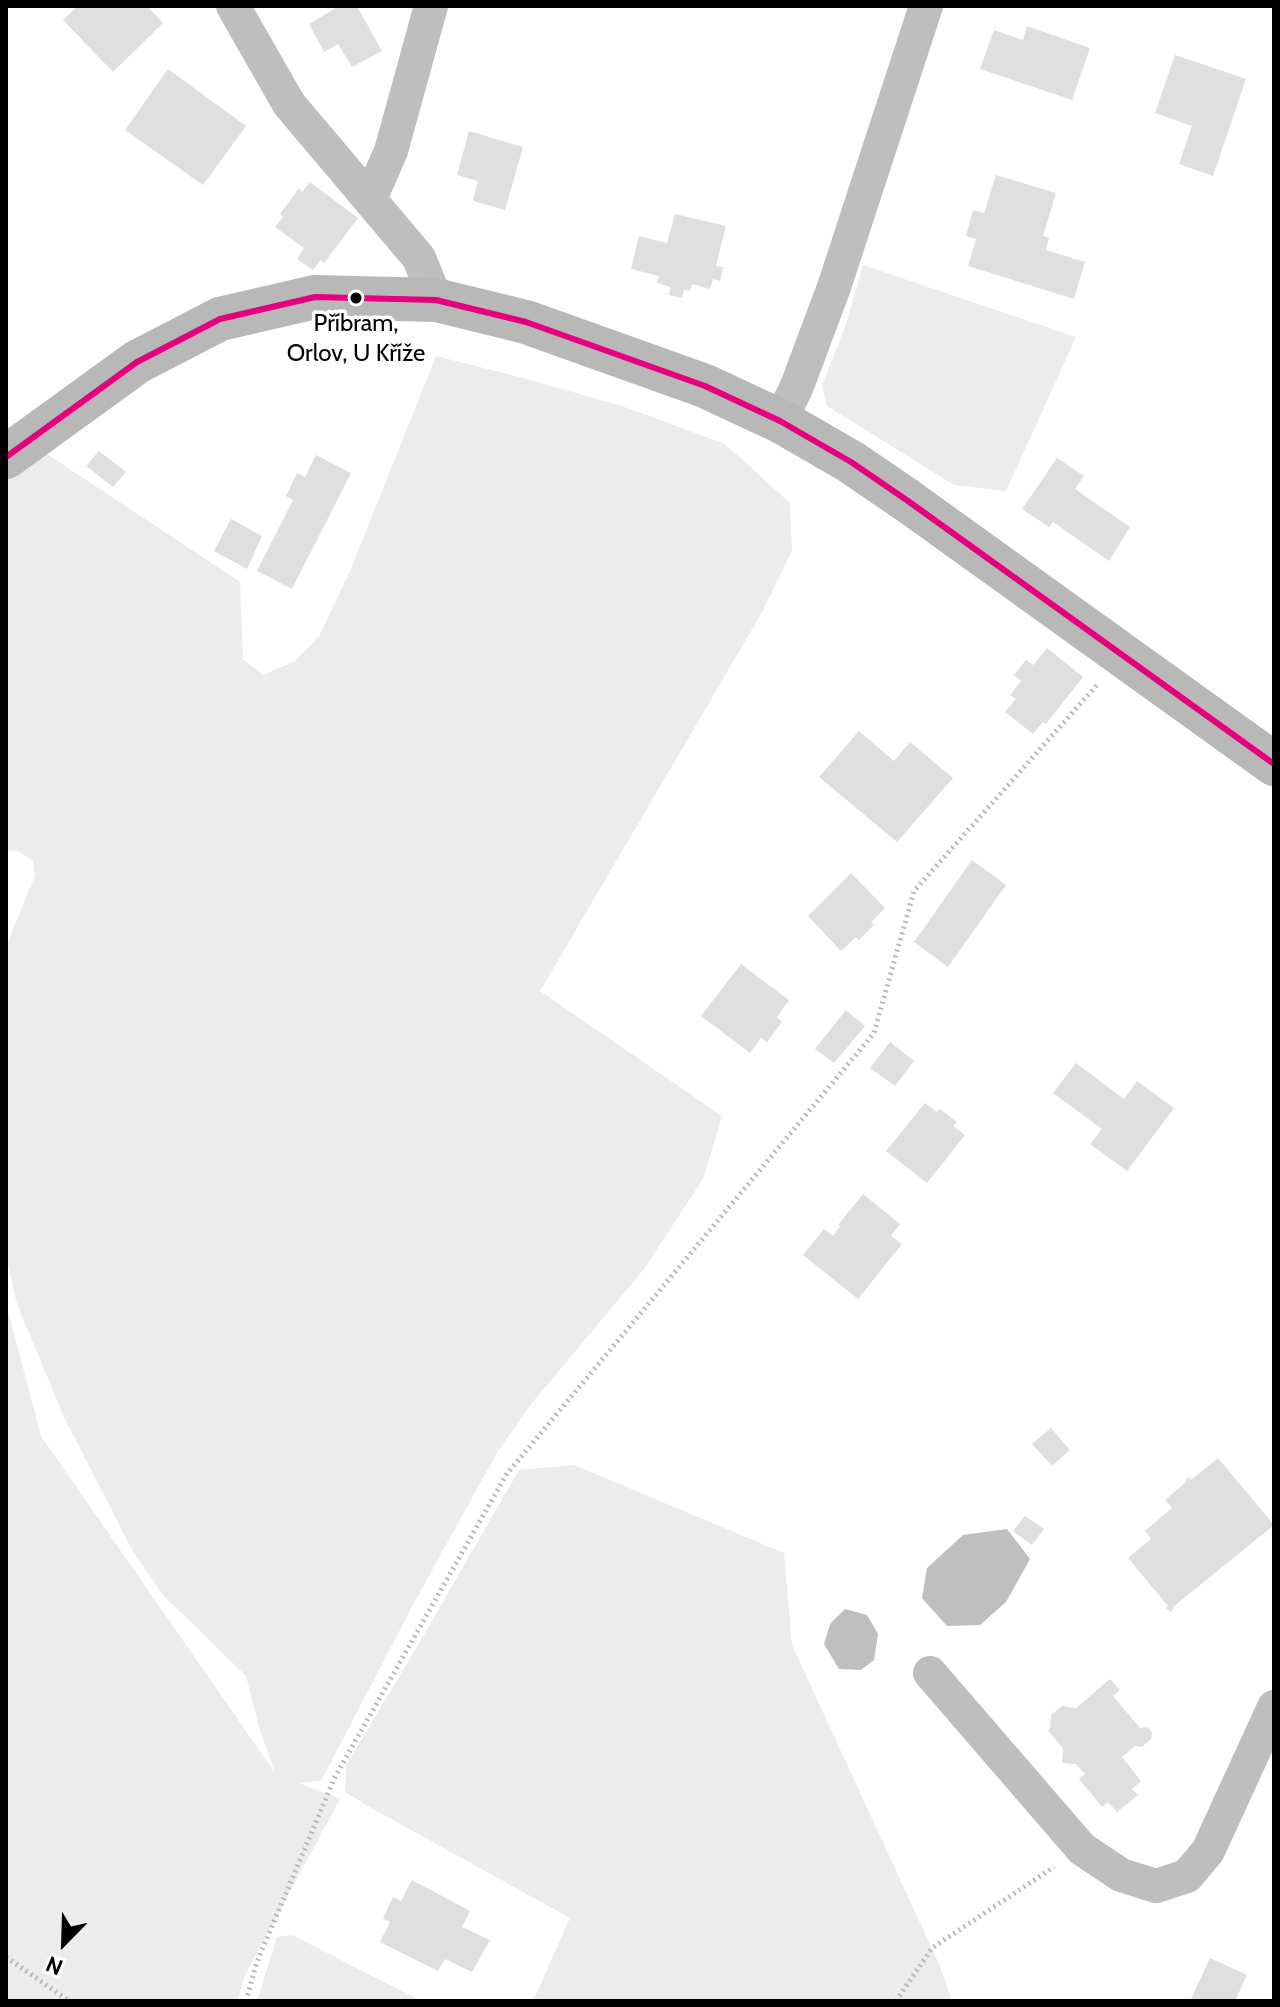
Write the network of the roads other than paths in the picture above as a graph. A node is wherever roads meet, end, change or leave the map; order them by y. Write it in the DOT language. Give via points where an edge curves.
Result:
graph roads {
  1 [pos="233,6"];
  2 [pos="431,6"];
  3 [pos="926,6"];
  4 [pos="370,199"];
  5 [pos="436,300"];
  6 [pos="780,421"];
  7 [pos="6,457"];
  8 [pos="1274,764"];
  9 [pos="930,1673"];
  10 [pos="1274,1707"];
  1 -- 4 [label="street" via="289,104"];
  2 -- 4 [label="street" via="391,151"];
  3 -- 6 [label="street" via="834,287"];
  4 -- 5 [label="street" via="419,258"];
  5 -- 6 [label="street" via="526,322 705,386"];
  5 -- 7 [label="street" via="315,297 220,319 137,362"];
  6 -- 8 [label="street" via="874,477"];
  9 -- 10 [label="street" via="1082,1849 1121,1875 1156,1886 1187,1876 1208,1851"];
}
